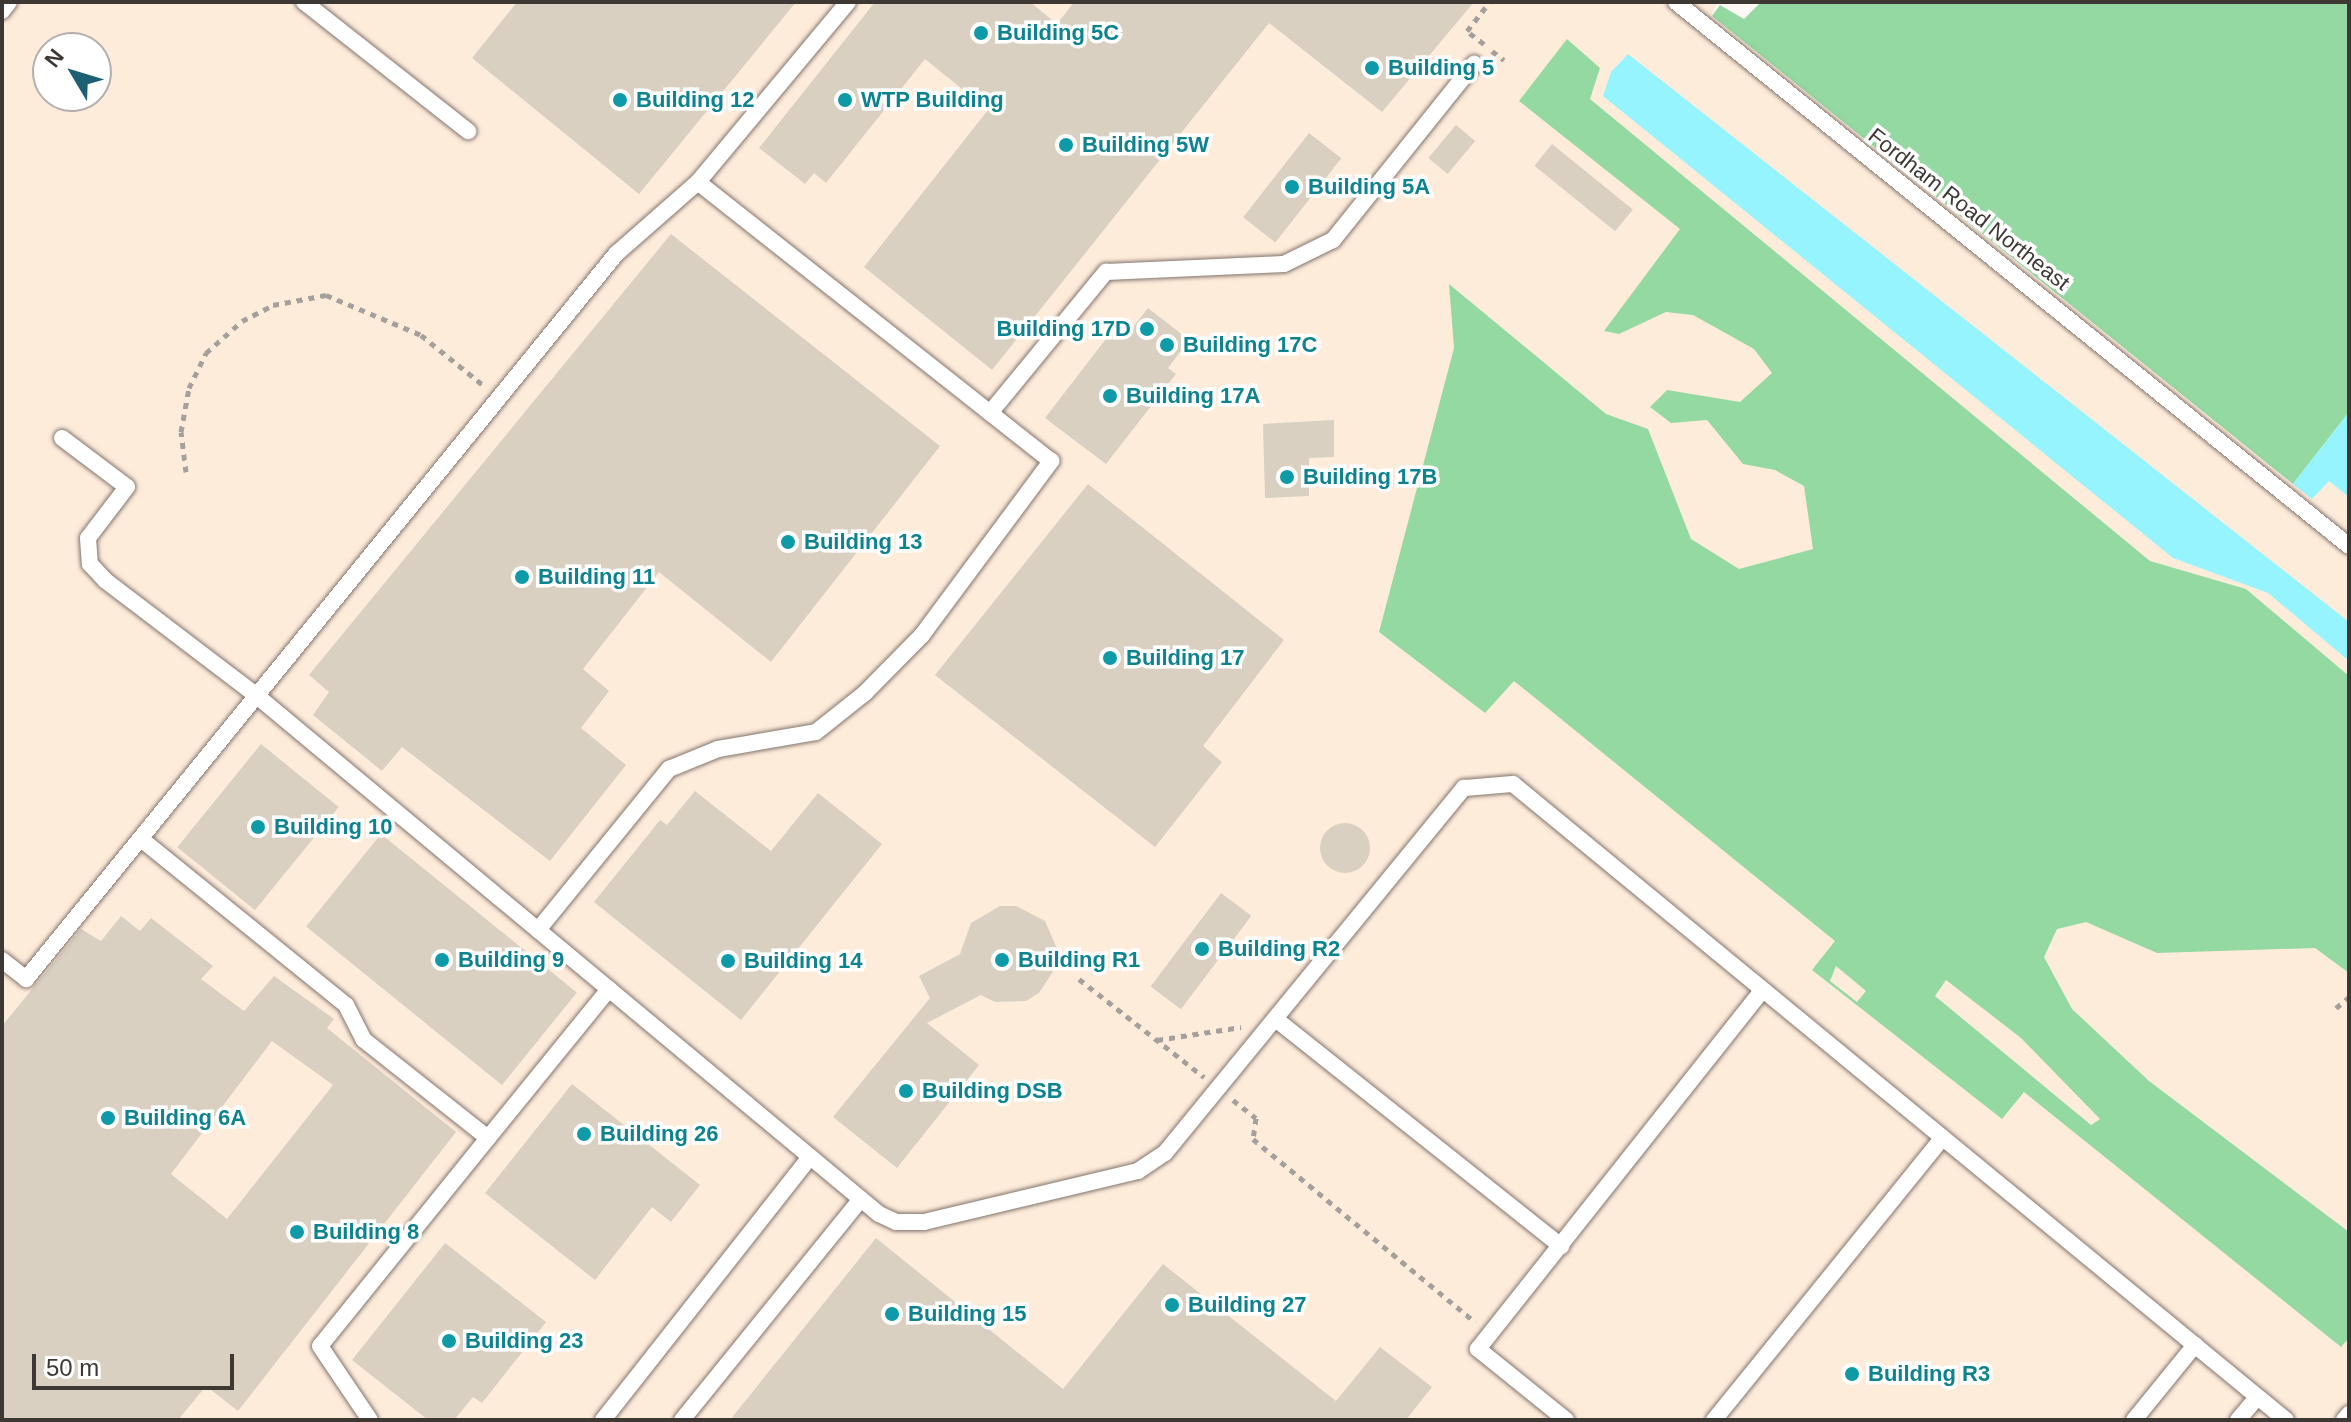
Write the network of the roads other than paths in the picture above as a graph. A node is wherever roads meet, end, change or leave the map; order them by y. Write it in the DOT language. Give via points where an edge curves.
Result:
graph roads {
  1 [pos="9,2"];
  2 [pos="304,2"];
  3 [pos="848,2"];
  4 [pos="1676,2"];
  5 [pos="2,11"];
  6 [pos="1474,64"];
  7 [pos="468,131"];
  8 [pos="698,182"];
  9 [pos="990,413"];
  10 [pos="62,438"];
  11 [pos="2349,546"];
  12 [pos="257,696"];
  13 [pos="141,839"];
  14 [pos="538,930"];
  15 [pos="2,960"];
  16 [pos="609,989"];
  17 [pos="1763,990"];
  18 [pos="1278,1021"];
  19 [pos="488,1138"];
  20 [pos="1942,1138"];
  21 [pos="810,1157"];
  22 [pos="861,1199"];
  23 [pos="1561,1246"];
  24 [pos="2195,1345"];
  25 [pos="2257,1397"];
  26 [pos="2349,1414"];
  27 [pos="370,1420"];
  28 [pos="603,1420"];
  29 [pos="682,1420"];
  30 [pos="1566,1420"];
  31 [pos="1714,1420"];
  32 [pos="2134,1420"];
  33 [pos="2238,1420"];
  34 [pos="2286,1420"];
  35 [pos="2344,1420"];
  1 -- 5 [label="lane"];
  2 -- 7 [label="lane"];
  3 -- 8 [label="lane"];
  4 -- 11 [label="lane, Fordham Road Northeast"];
  6 -- 9 [label="lane" via="1333,240 1284,264 1106,272"];
  8 -- 9 [label="lane"];
  8 -- 12 [label="lane" via="616,254"];
  9 -- 14 [label="lane" via="1051,461 922,635 816,732 718,749 669,769"];
  10 -- 12 [label="lane" via="127,487 88,538 90,564"];
  12 -- 13 [label="lane"];
  12 -- 14 [label="lane"];
  13 -- 15 [label="lane" via="26,979"];
  13 -- 19 [label="lane" via="346,1005 364,1040"];
  14 -- 16 [label="lane"];
  16 -- 19 [label="lane"];
  16 -- 21 [label="lane"];
  17 -- 18 [label="lane" via="1513,784 1464,788"];
  17 -- 20 [label="lane"];
  17 -- 23 [label="lane"];
  18 -- 22 [label="lane" via="1165,1153 1138,1171 924,1222 896,1222"];
  18 -- 23 [label="lane"];
  19 -- 27 [label="lane" via="320,1346"];
  20 -- 24 [label="lane"];
  20 -- 31 [label="lane"];
  21 -- 22 [label="lane"];
  21 -- 28 [label="lane"];
  22 -- 29 [label="lane"];
  23 -- 30 [label="lane" via="1478,1349"];
  24 -- 25 [label="lane"];
  24 -- 32 [label="lane"];
  25 -- 33 [label="lane"];
  25 -- 34 [label="lane"];
  26 -- 35 [label="lane"];
}
